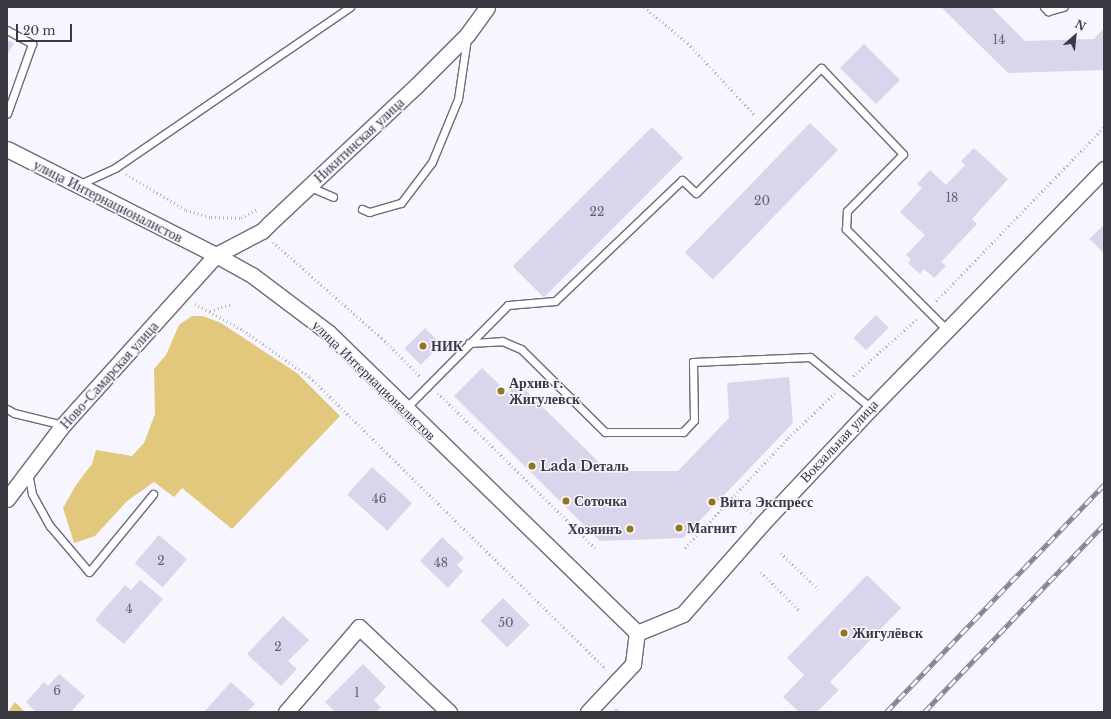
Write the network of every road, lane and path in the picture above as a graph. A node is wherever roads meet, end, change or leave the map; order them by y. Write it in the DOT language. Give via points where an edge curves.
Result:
graph roads {
  1 [pos="350,7"];
  2 [pos="488,7"];
  3 [pos="644,7"];
  4 [pos="1044,7"];
  5 [pos="1063,7"];
  6 [pos="7,30"];
  7 [pos="467,35"];
  8 [pos="7,114"];
  9 [pos="764,125"];
  10 [pos="1104,127"];
  11 [pos="7,149"];
  12 [pos="114,168"];
  13 [pos="1104,168"];
  14 [pos="78,185"];
  15 [pos="310,187"];
  16 [pos="333,197"];
  17 [pos="263,205"];
  18 [pos="362,209"];
  19 [pos="216,254"];
  20 [pos="192,304"];
  21 [pos="231,304"];
  22 [pos="928,309"];
  23 [pos="210,311"];
  24 [pos="947,330"];
  25 [pos="469,343"];
  26 [pos="844,384"];
  27 [pos="871,408"];
  28 [pos="7,409"];
  29 [pos="405,409"];
  30 [pos="63,425"];
  31 [pos="27,469"];
  32 [pos="152,494"];
  33 [pos="732,497"];
  34 [pos="7,499"];
  35 [pos="752,515"];
  36 [pos="685,548"];
  37 [pos="781,552"];
  38 [pos="761,572"];
  39 [pos="818,589"];
  40 [pos="799,610"];
  41 [pos="637,633"];
  42 [pos="618,681"];
  43 [pos="286,712"];
  44 [pos="449,712"];
  45 [pos="588,712"];
  1 -- 12 [label="lane"];
  2 -- 7 [label="street, Никитинская улица"];
  3 -- 9 [label="path" via="688,43"];
  4 -- 5 [label="lane" via="1048,11"];
  6 -- 8 [label="lane" via="32,44"];
  7 -- 15 [label="street, Никитинская улица"];
  7 -- 18 [label="lane" via="458,100 432,162 401,203 369,212"];
  9 -- 22 [label="lane" via="822,68 903,154 847,211 846,229"];
  9 -- 25 [label="lane" via="696,193 682,180 555,301 508,305"];
  10 -- 22 [label="path"];
  11 -- 14 [label="street, улица Интернационалистов"];
  12 -- 14 [label="lane"];
  12 -- 17 [label="path" via="186,210 211,217 241,218"];
  13 -- 24 [label="street, Вокзальная улица"];
  14 -- 19 [label="street, улица Интернационалистов"];
  15 -- 16 [label="lane"];
  15 -- 19 [label="street, Никитинская улица" via="262,231"];
  19 -- 29 [label="street, улица Интернационалистов" via="252,275 329,333"];
  19 -- 30 [label="street, Ново-Самарская улица"];
  20 -- 23 [label="path"];
  21 -- 23 [label="path"];
  22 -- 24 [label="lane"];
  22 -- 26 [label="path"];
  23 -- 42 [label="path" via="243,330 310,377"];
  24 -- 27 [label="street, Вокзальная улица"];
  25 -- 26 [label="lane" via="502,341 521,349 605,432 683,432 694,420 693,362 810,357"];
  25 -- 29 [label="lane"];
  26 -- 27 [label="lane"];
  26 -- 33 [label="path"];
  27 -- 41 [label="street, Вокзальная улица" via="762,524 683,614"];
  28 -- 30 [label="lane"];
  29 -- 41 [label="street, улица Интернационалистов"];
  30 -- 31 [label="street, Ново-Самарская улица"];
  31 -- 32 [label="lane" via="32,494 50,526 89,572"];
  31 -- 34 [label="street, Ново-Самарская улица"];
  33 -- 35 [label="path"];
  33 -- 36 [label="path"];
  37 -- 39 [label="path"];
  38 -- 40 [label="path"];
  41 -- 42 [label="street" via="633,664"];
  42 -- 45 [label="street"];
  43 -- 44 [label="street" via="360,627"];
}
